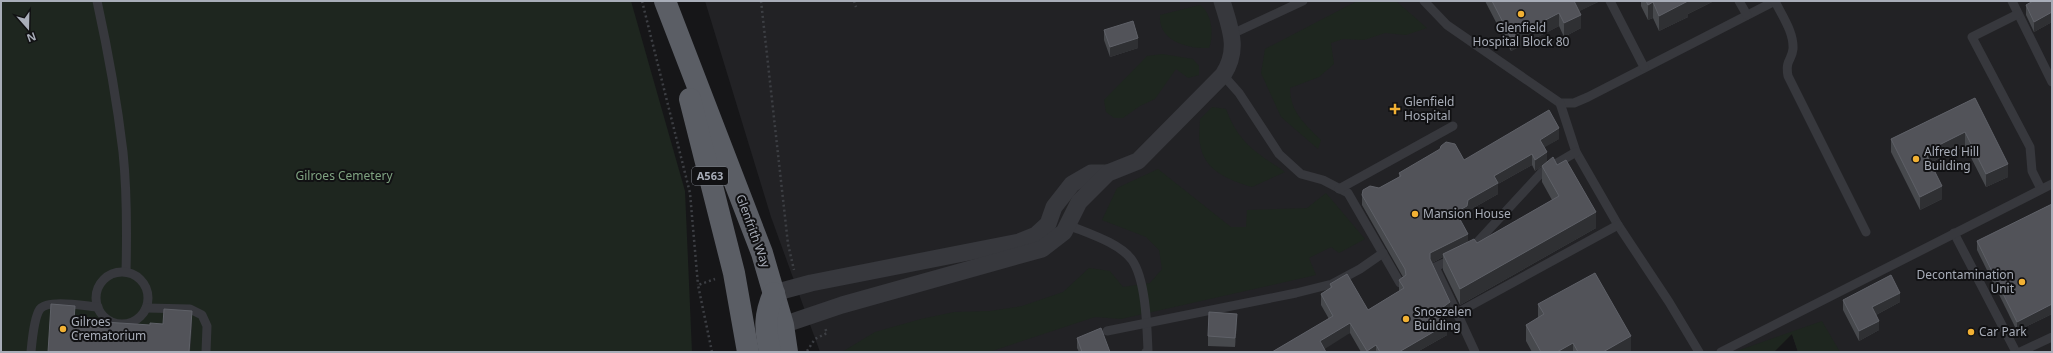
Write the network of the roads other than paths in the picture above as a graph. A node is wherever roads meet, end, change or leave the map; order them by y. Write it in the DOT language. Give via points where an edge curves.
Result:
graph roads {
  1 [pos="97,1"];
  2 [pos="665,1"];
  3 [pos="1222,1"];
  4 [pos="1303,1"];
  5 [pos="1424,1"];
  6 [pos="1610,1"];
  7 [pos="1739,1"];
  8 [pos="1775,1"];
  9 [pos="2012,1"];
  10 [pos="2018,14"];
  11 [pos="1747,15"];
  12 [pos="1232,34"];
  13 [pos="1644,67"];
  14 [pos="1223,75"];
  15 [pos="2052,82"];
  16 [pos="1560,103"];
  17 [pos="1453,126"];
  18 [pos="1576,152"];
  19 [pos="1108,173"];
  20 [pos="2052,184"];
  21 [pos="1339,189"];
  22 [pos="2041,189"];
  23 [pos="1068,225"];
  24 [pos="1618,225"];
  25 [pos="1866,232"];
  26 [pos="1954,233"];
  27 [pos="1383,253"];
  28 [pos="126,272"];
  29 [pos="1400,283"];
  30 [pos="739,292"];
  31 [pos="774,293"];
  32 [pos="98,307"];
  33 [pos="146,308"];
  34 [pos="1457,313"];
  35 [pos="774,322"];
  36 [pos="1147,324"];
  37 [pos="1107,331"];
  38 [pos="2052,337"];
  39 [pos="31,352"];
  40 [pos="206,352"];
  41 [pos="748,352"];
  42 [pos="770,352"];
  43 [pos="787,352"];
  44 [pos="1146,352"];
  45 [pos="1475,352"];
  46 [pos="1699,352"];
  47 [pos="1721,352"];
  48 [pos="2016,352"];
  49 [pos="2020,352"];
  1 -- 28 [label="lane" via="113,77 123,154 127,230"];
  2 -- 30 [label="highway, Glenfrith Way / A563"];
  2 -- 31 [label="highway, Glenfrith Way / A563" via="758,242"];
  3 -- 12 [label="street"];
  4 -- 12 [label="lane"];
  5 -- 16 [label="lane" via="1447,25"];
  6 -- 13 [label="lane"];
  7 -- 11 [label="lane"];
  8 -- 11 [label="lane"];
  8 -- 25 [label="lane" via="1792,37 1793,51 1786,66 1788,76"];
  9 -- 10 [label="lane"];
  10 -- 15 [label="lane"];
  10 -- 22 [label="lane" via="1972,37 2030,147 2032,171"];
  11 -- 13 [label="lane"];
  12 -- 14 [label="street" via="1234,51 1230,65"];
  13 -- 16 [label="lane" via="1588,97 1574,103"];
  14 -- 19 [label="street" via="1138,161"];
  14 -- 21 [label="lane" via="1239,93 1279,154 1301,174 1323,180"];
  16 -- 18 [label="lane"];
  17 -- 21 [label="lane"];
  18 -- 24 [label="lane"];
  18 -- 34 [label="lane" via="1542,172 1474,248 1435,267"];
  19 -- 23 [label="street" via="1079,202"];
  19 -- 31 [label="street" via="1091,173 1072,184 1054,207 1048,224 1036,235 1019,242 811,283"];
  20 -- 22 [label="lane"];
  21 -- 27 [label="lane" via="1348,193"];
  22 -- 26 [label="lane"];
  23 -- 35 [label="street" via="1064,232 1042,248"];
  23 -- 36 [label="lane" via="1112,244 1132,260 1139,275"];
  24 -- 34 [label="lane"];
  24 -- 46 [label="lane"];
  26 -- 47 [label="lane"];
  26 -- 48 [label="lane"];
  27 -- 29 [label="lane"];
  27 -- 36 [label="lane" via="1332,284"];
  28 -- 32 [label="lane" via="111,274 104,278 97,291"];
  28 -- 33 [label="lane" via="139,277 147,288"];
  30 -- 35 [label="highway, A563" via="754,312"];
  30 -- 41 [label="highway, Glenfrith Way / A563"];
  31 -- 35 [label="highway, Glenfrith Way / A563"];
  32 -- 33 [label="lane" via="107,319 121,324 136,320"];
  32 -- 39 [label="lane" via="49,303 40,309"];
  33 -- 40 [label="lane" via="190,309 202,314 207,326"];
  34 -- 45 [label="lane"];
  35 -- 42 [label="highway, A563"];
  35 -- 43 [label="highway, Glenfrith Way / A563"];
  36 -- 37 [label="lane"];
  36 -- 44 [label="lane"];
  38 -- 49 [label="lane"];
}
